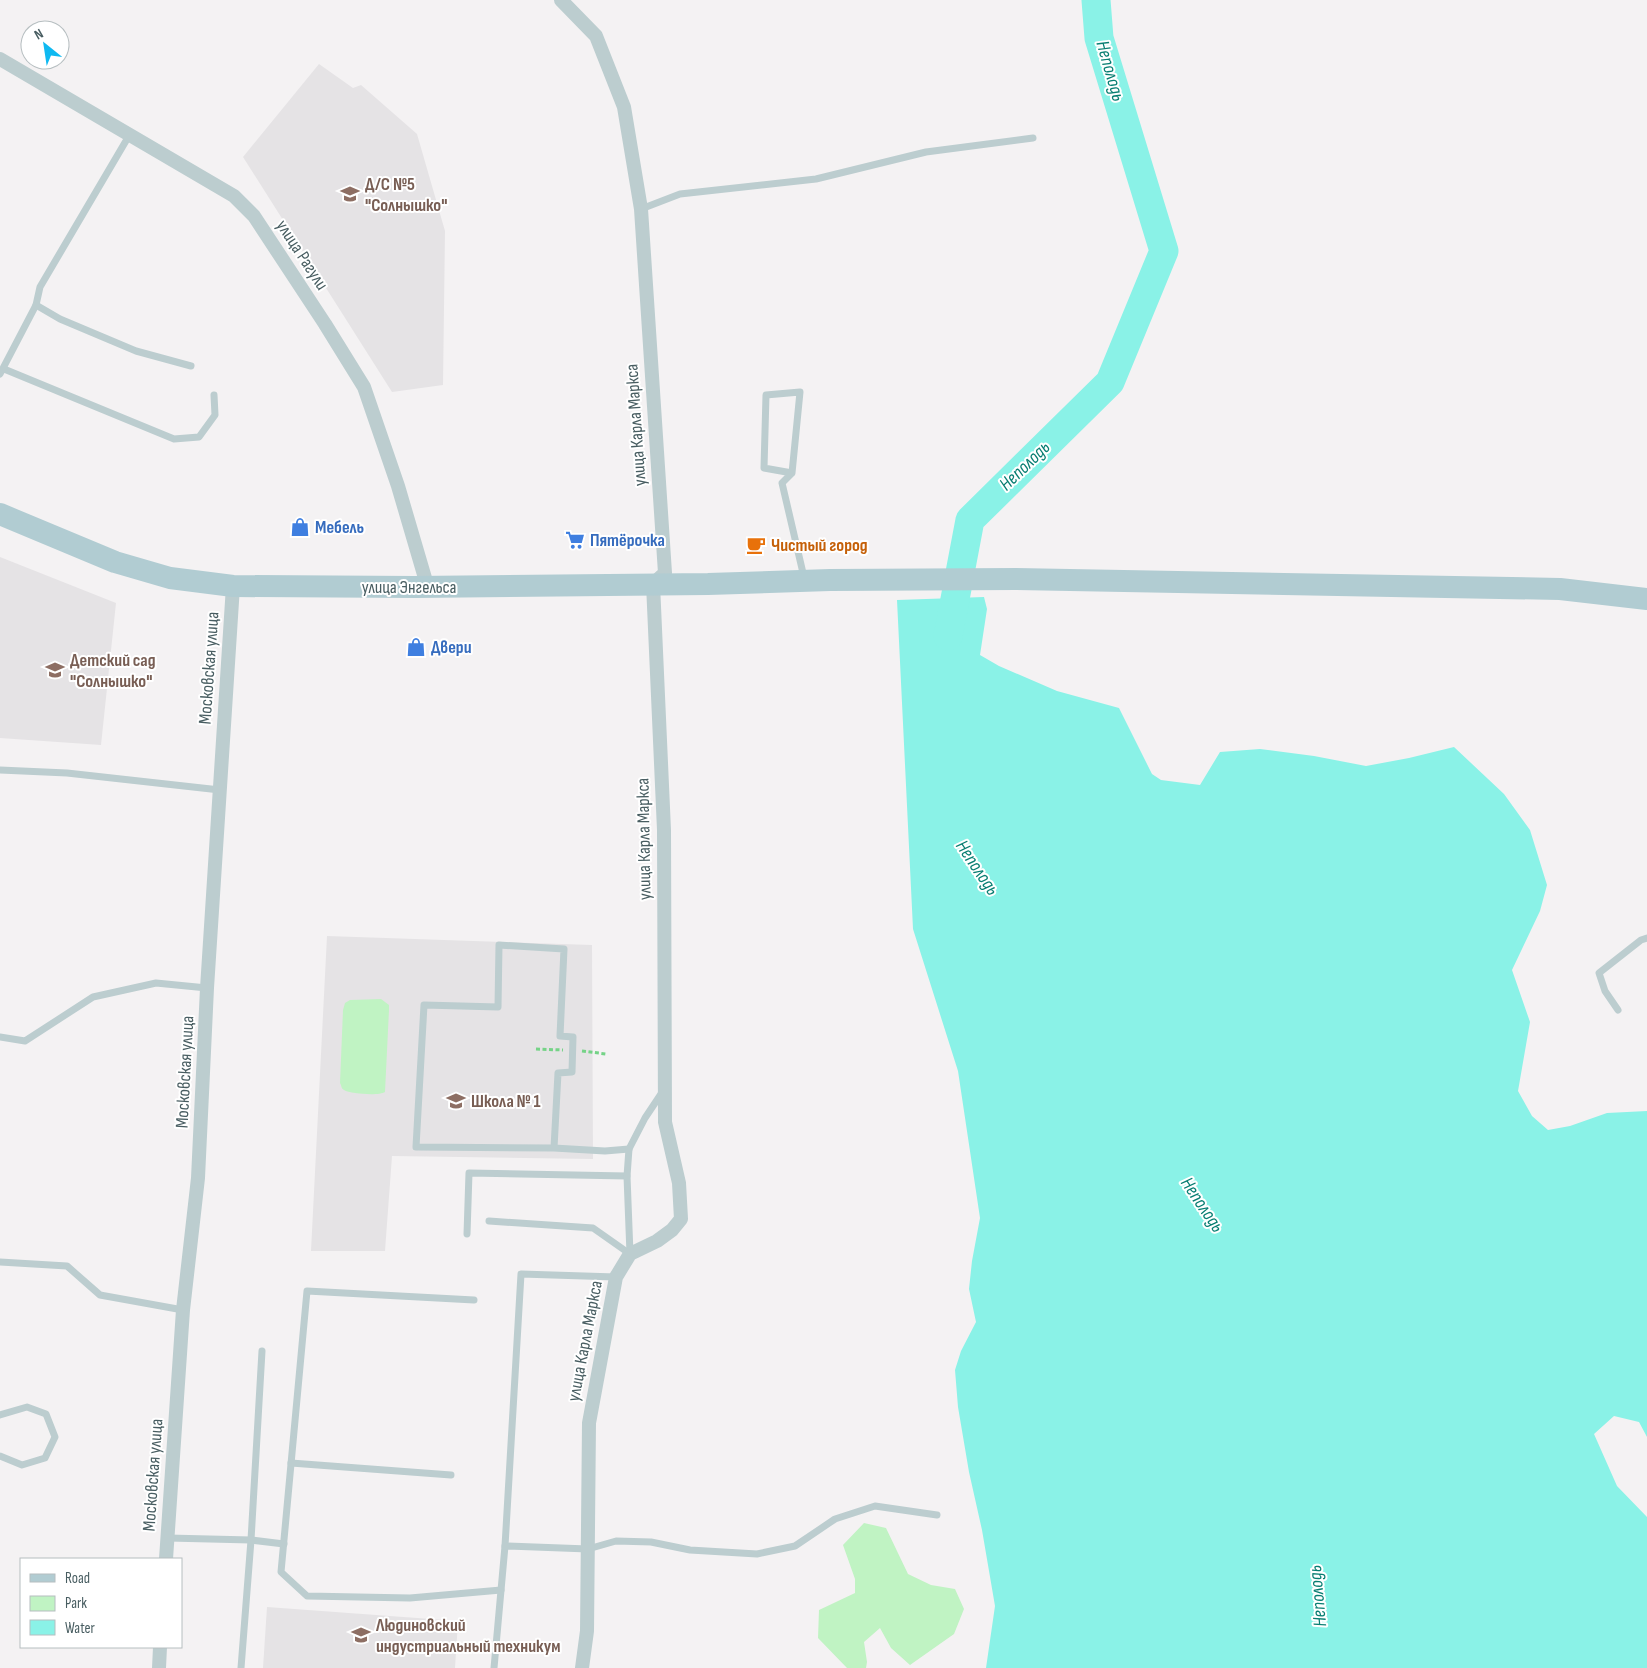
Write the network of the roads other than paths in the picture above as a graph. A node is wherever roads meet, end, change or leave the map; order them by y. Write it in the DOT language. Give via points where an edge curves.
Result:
graph roads {
  1 [pos="561,0"];
  2 [pos="0,59"];
  3 [pos="130,134"];
  4 [pos="1033,138"];
  5 [pos="641,209"];
  6 [pos="36,305"];
  7 [pos="191,366"];
  8 [pos="2,372"];
  9 [pos="214,396"];
  10 [pos="792,473"];
  11 [pos="0,514"];
  12 [pos="790,581"];
  13 [pos="653,584"];
  14 [pos="233,586"];
  15 [pos="415,587"];
  16 [pos="1647,599"];
  17 [pos="0,770"];
  18 [pos="220,790"];
  19 [pos="1647,938"];
  20 [pos="207,988"];
  21 [pos="1618,1010"];
  22 [pos="0,1037"];
  23 [pos="665,1089"];
  24 [pos="554,1148"];
  25 [pos="629,1149"];
  26 [pos="627,1176"];
  27 [pos="489,1221"];
  28 [pos="467,1234"];
  29 [pos="630,1254"];
  30 [pos="0,1262"];
  31 [pos="616,1277"];
  32 [pos="474,1300"];
  33 [pos="184,1310"];
  34 [pos="262,1351"];
  35 [pos="0,1415"];
  36 [pos="0,1456"];
  37 [pos="291,1463"];
  38 [pos="451,1476"];
  39 [pos="937,1515"];
  40 [pos="168,1538"];
  41 [pos="250,1540"];
  42 [pos="284,1544"];
  43 [pos="505,1546"];
  44 [pos="588,1549"];
  45 [pos="166,1558"];
  46 [pos="501,1590"];
  47 [pos="160,1648"];
  48 [pos="159,1668"];
  49 [pos="241,1668"];
  50 [pos="494,1668"];
  51 [pos="582,1668"];
  1 -- 5 [label="street, улица Карла Маркса" via="596,36 624,107"];
  2 -- 3 [label="street, улица Рагули"];
  3 -- 6 [label="lane" via="40,287"];
  3 -- 15 [label="street, улица Рагули" via="234,196 254,216 325,324 364,387 398,486 425,578"];
  4 -- 5 [label="lane" via="926,152 816,180 680,194"];
  5 -- 13 [label="street, улица Карла Маркса" via="664,573"];
  6 -- 7 [label="lane" via="136,351"];
  6 -- 8 [label="lane"];
  8 -- 9 [label="lane" via="174,439 199,437 214,415"];
  10 -- 10 [label="lane" via="800,392 766,395 764,468"];
  10 -- 12 [label="lane" via="782,484 803,573"];
  11 -- 14 [label="main road, улица Энгельса" via="115,562 170,578"];
  12 -- 13 [label="main road, улица Энгельса"];
  12 -- 16 [label="main road, улица Энгельса" via="1016,579 1560,589"];
  13 -- 15 [label="main road, улица Энгельса"];
  13 -- 23 [label="street, улица Карла Маркса" via="664,830"];
  14 -- 15 [label="main road, улица Энгельса"];
  14 -- 18 [label="street, Московская улица"];
  17 -- 18 [label="lane" via="66,773"];
  18 -- 20 [label="street, Московская улица"];
  19 -- 21 [label="lane" via="1599,973 1604,991"];
  20 -- 22 [label="lane" via="156,983 93,997 25,1041"];
  20 -- 33 [label="street, Московская улица" via="198,1178"];
  23 -- 25 [label="lane"];
  23 -- 29 [label="street, улица Карла Маркса" via="665,1122 679,1183 680,1219 657,1241"];
  24 -- 24 [label="lane" via="416,1148 424,1006 498,1007 499,945 564,949 560,1036 573,1037 572,1072 558,1073"];
  24 -- 25 [label="lane"];
  25 -- 26 [label="lane"];
  26 -- 28 [label="lane" via="470,1173"];
  26 -- 29 [label="lane"];
  27 -- 29 [label="lane" via="593,1228"];
  29 -- 31 [label="street, улица Карла Маркса"];
  30 -- 33 [label="lane" via="67,1266 100,1295"];
  31 -- 43 [label="lane" via="521,1274"];
  31 -- 44 [label="street, улица Карла Маркса" via="589,1422"];
  32 -- 37 [label="lane" via="307,1291"];
  33 -- 40 [label="street, Московская улица"];
  34 -- 41 [label="lane"];
  35 -- 36 [label="lane" via="27,1407 46,1414 54,1437 45,1458 22,1465"];
  37 -- 38 [label="lane"];
  37 -- 42 [label="lane"];
  39 -- 44 [label="lane" via="875,1506 835,1519 795,1546 757,1554 690,1550 642,1541 616,1541"];
  40 -- 41 [label="lane"];
  40 -- 45 [label="street, Московская улица"];
  41 -- 42 [label="lane"];
  41 -- 49 [label="lane"];
  42 -- 46 [label="lane" via="281,1572 308,1596 410,1598"];
  43 -- 44 [label="lane"];
  43 -- 46 [label="lane"];
  44 -- 51 [label="street, улица Карла Маркса" via="587,1631"];
  46 -- 50 [label="lane"];
  47 -- 48 [label="street"];
}
